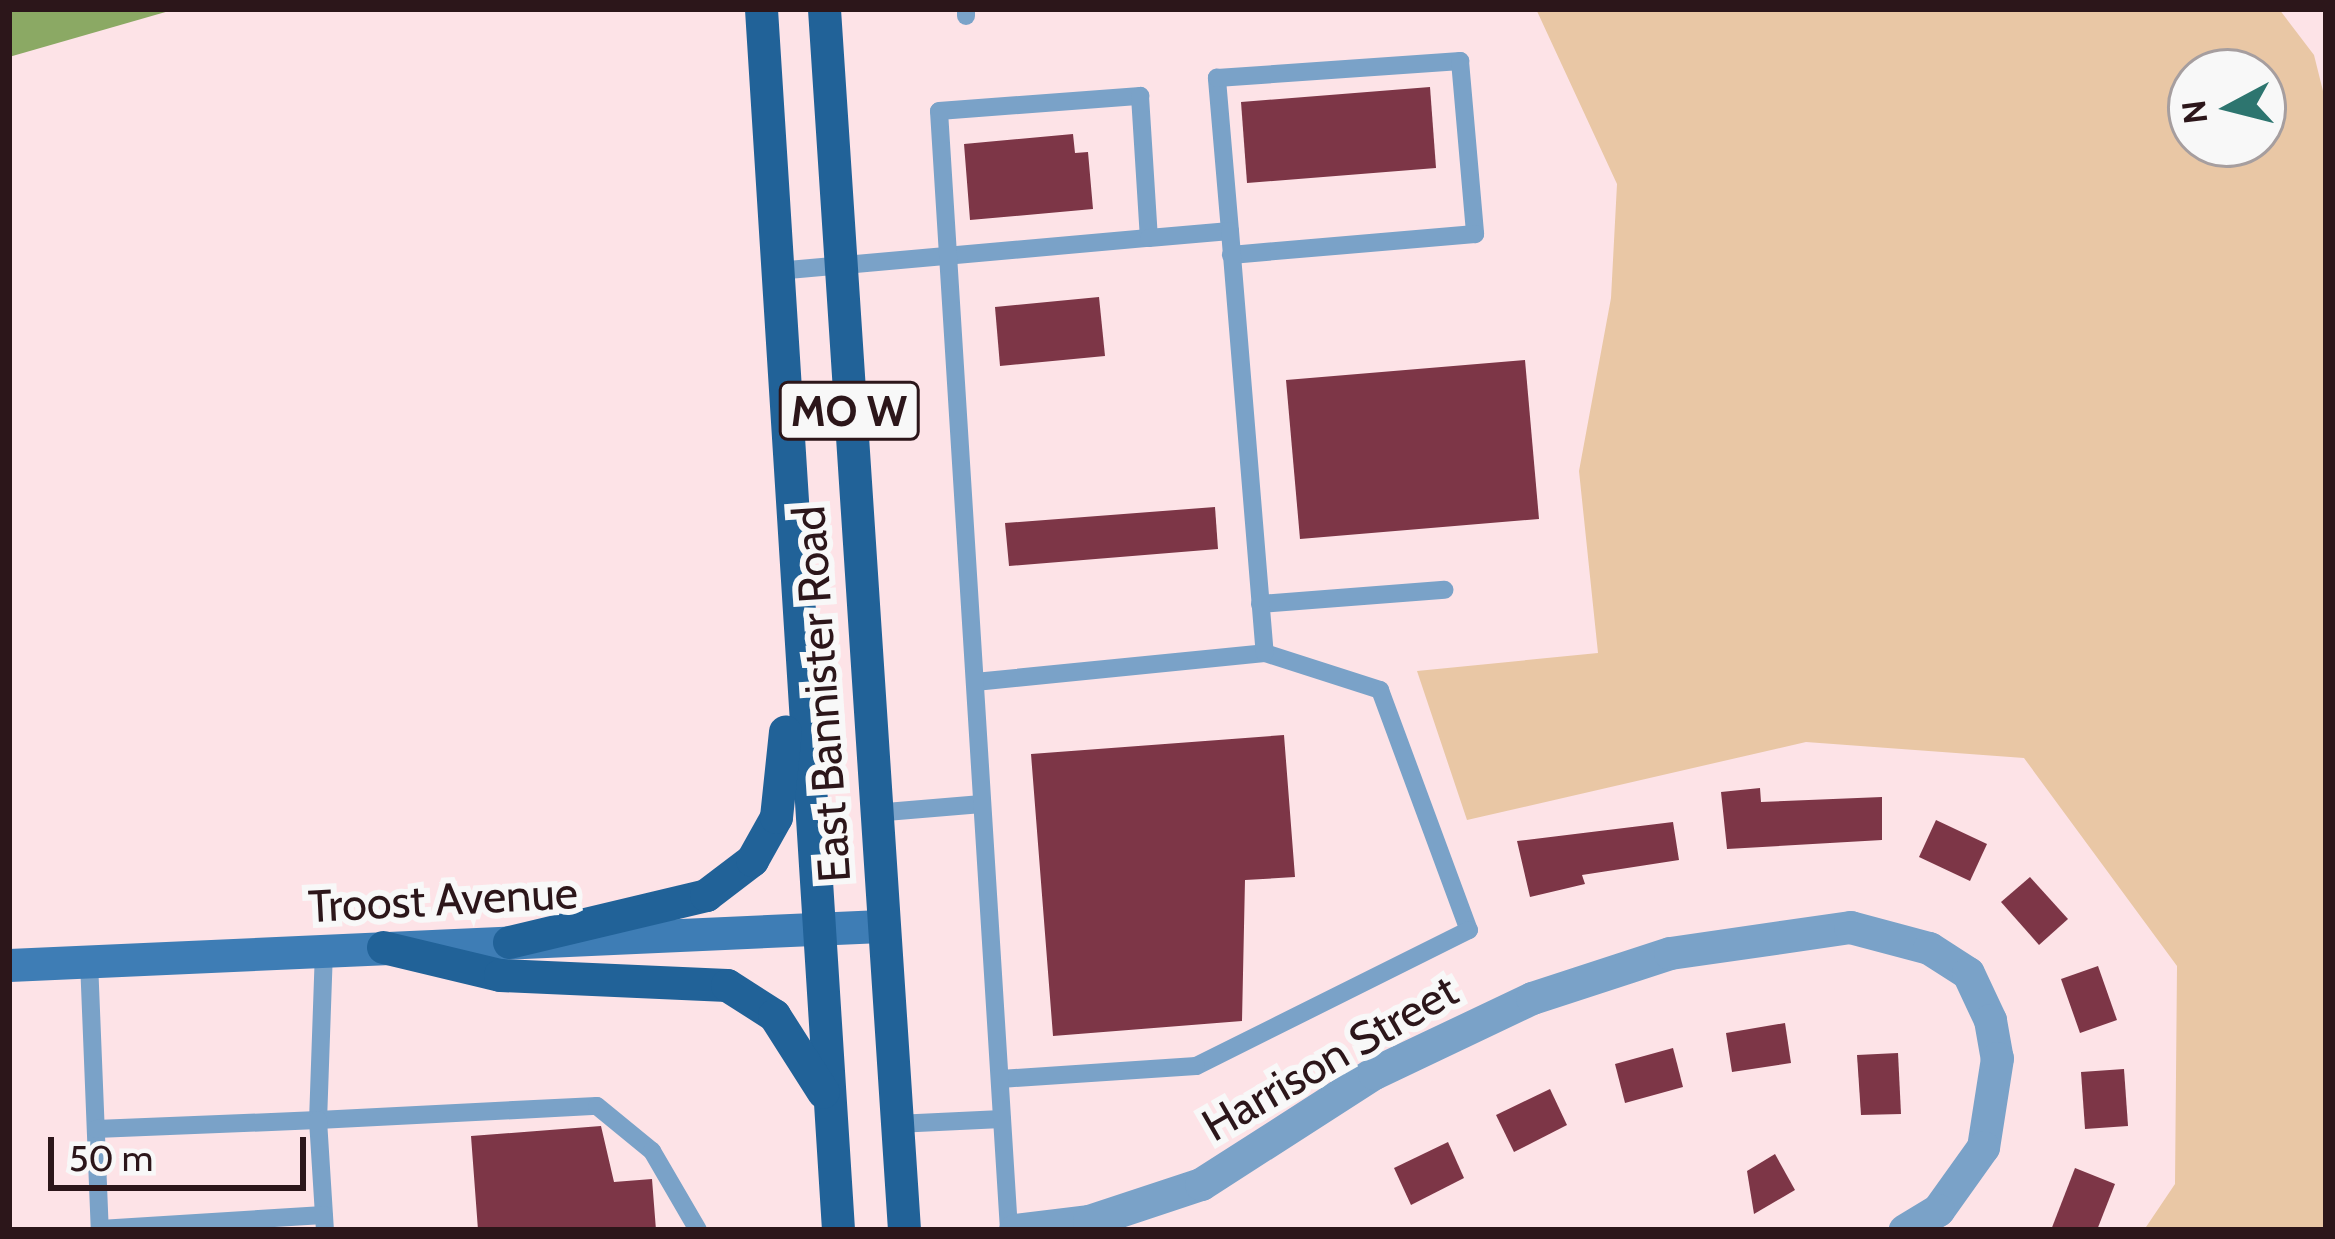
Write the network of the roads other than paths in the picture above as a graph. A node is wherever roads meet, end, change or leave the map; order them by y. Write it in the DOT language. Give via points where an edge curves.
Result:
graph roads {
  1 [pos="760,9"];
  2 [pos="824,9"];
  3 [pos="1230,231"];
  4 [pos="1149,238"];
  5 [pos="1231,255"];
  6 [pos="948,257"];
  7 [pos="840,266"];
  8 [pos="777,272"];
  9 [pos="787,417"];
  10 [pos="1444,590"];
  11 [pos="1260,604"];
  12 [pos="1264,652"];
  13 [pos="975,682"];
  14 [pos="982,804"];
  15 [pos="874,813"];
  16 [pos="881,926"];
  17 [pos="819,927"];
  18 [pos="509,942"];
  19 [pos="382,947"];
  20 [pos="324,950"];
  21 [pos="88,961"];
  22 [pos="9,965"];
  23 [pos="1000,1079"];
  24 [pos="830,1106"];
  25 [pos="1002,1119"];
  26 [pos="318,1120"];
  27 [pos="896,1124"];
  28 [pos="96,1129"];
  29 [pos="325,1223"];
  30 [pos="100,1230"];
  31 [pos="698,1230"];
  32 [pos="838,1230"];
  33 [pos="904,1230"];
  34 [pos="1012,1230"];
  35 [pos="1905,1230"];
  1 -- 8 [label="main road, East Bannister Road / MO W"];
  2 -- 7 [label="main road, East Bannister Road / MO W"];
  3 -- 4 [label="lane"];
  3 -- 5 [label="lane"];
  3 -- 5 [label="lane" via="1217,78 1460,61 1475,234"];
  4 -- 6 [label="lane"];
  4 -- 6 [label="lane" via="1140,96 939,111"];
  5 -- 11 [label="lane"];
  6 -- 7 [label="lane"];
  6 -- 13 [label="lane"];
  7 -- 8 [label="lane"];
  7 -- 15 [label="main road, East Bannister Road / MO W"];
  8 -- 9 [label="main road, East Bannister Road / MO W"];
  9 -- 17 [label="main road, East Bannister Road / MO W"];
  9 -- 18 [label="main road" via="775,555 787,767 776,817 752,860 706,895"];
  10 -- 11 [label="lane"];
  11 -- 12 [label="lane"];
  12 -- 13 [label="lane"];
  12 -- 23 [label="lane" via="1380,690 1469,930 1196,1066"];
  13 -- 14 [label="lane"];
  14 -- 15 [label="lane"];
  14 -- 23 [label="lane"];
  15 -- 16 [label="main road, East Bannister Road / MO W"];
  16 -- 17 [label="main road, Troost Avenue"];
  16 -- 27 [label="main road, East Bannister Road / MO W"];
  17 -- 18 [label="main road, Troost Avenue"];
  17 -- 24 [label="main road, East Bannister Road / MO W"];
  18 -- 19 [label="main road, Troost Avenue"];
  19 -- 20 [label="main road, Troost Avenue"];
  19 -- 24 [label="main road" via="500,975 727,985 774,1015"];
  20 -- 21 [label="main road, Troost Avenue"];
  20 -- 26 [label="lane"];
  21 -- 22 [label="main road, Troost Avenue"];
  21 -- 28 [label="lane"];
  23 -- 25 [label="lane"];
  24 -- 32 [label="main road, East Bannister Road / MO W"];
  25 -- 27 [label="lane"];
  25 -- 34 [label="lane"];
  26 -- 28 [label="lane"];
  26 -- 29 [label="lane"];
  26 -- 31 [label="lane" via="597,1106 652,1151"];
  27 -- 33 [label="main road, East Bannister Road / MO W"];
  28 -- 30 [label="lane"];
  29 -- 30 [label="lane"];
  34 -- 35 [label="street, Harrison Street" via="1089,1221 1201,1184 1374,1073 1532,998 1670,953 1794,931 1878,930 1968,973 1992,1033 1983,1147 1938,1210"];
}
